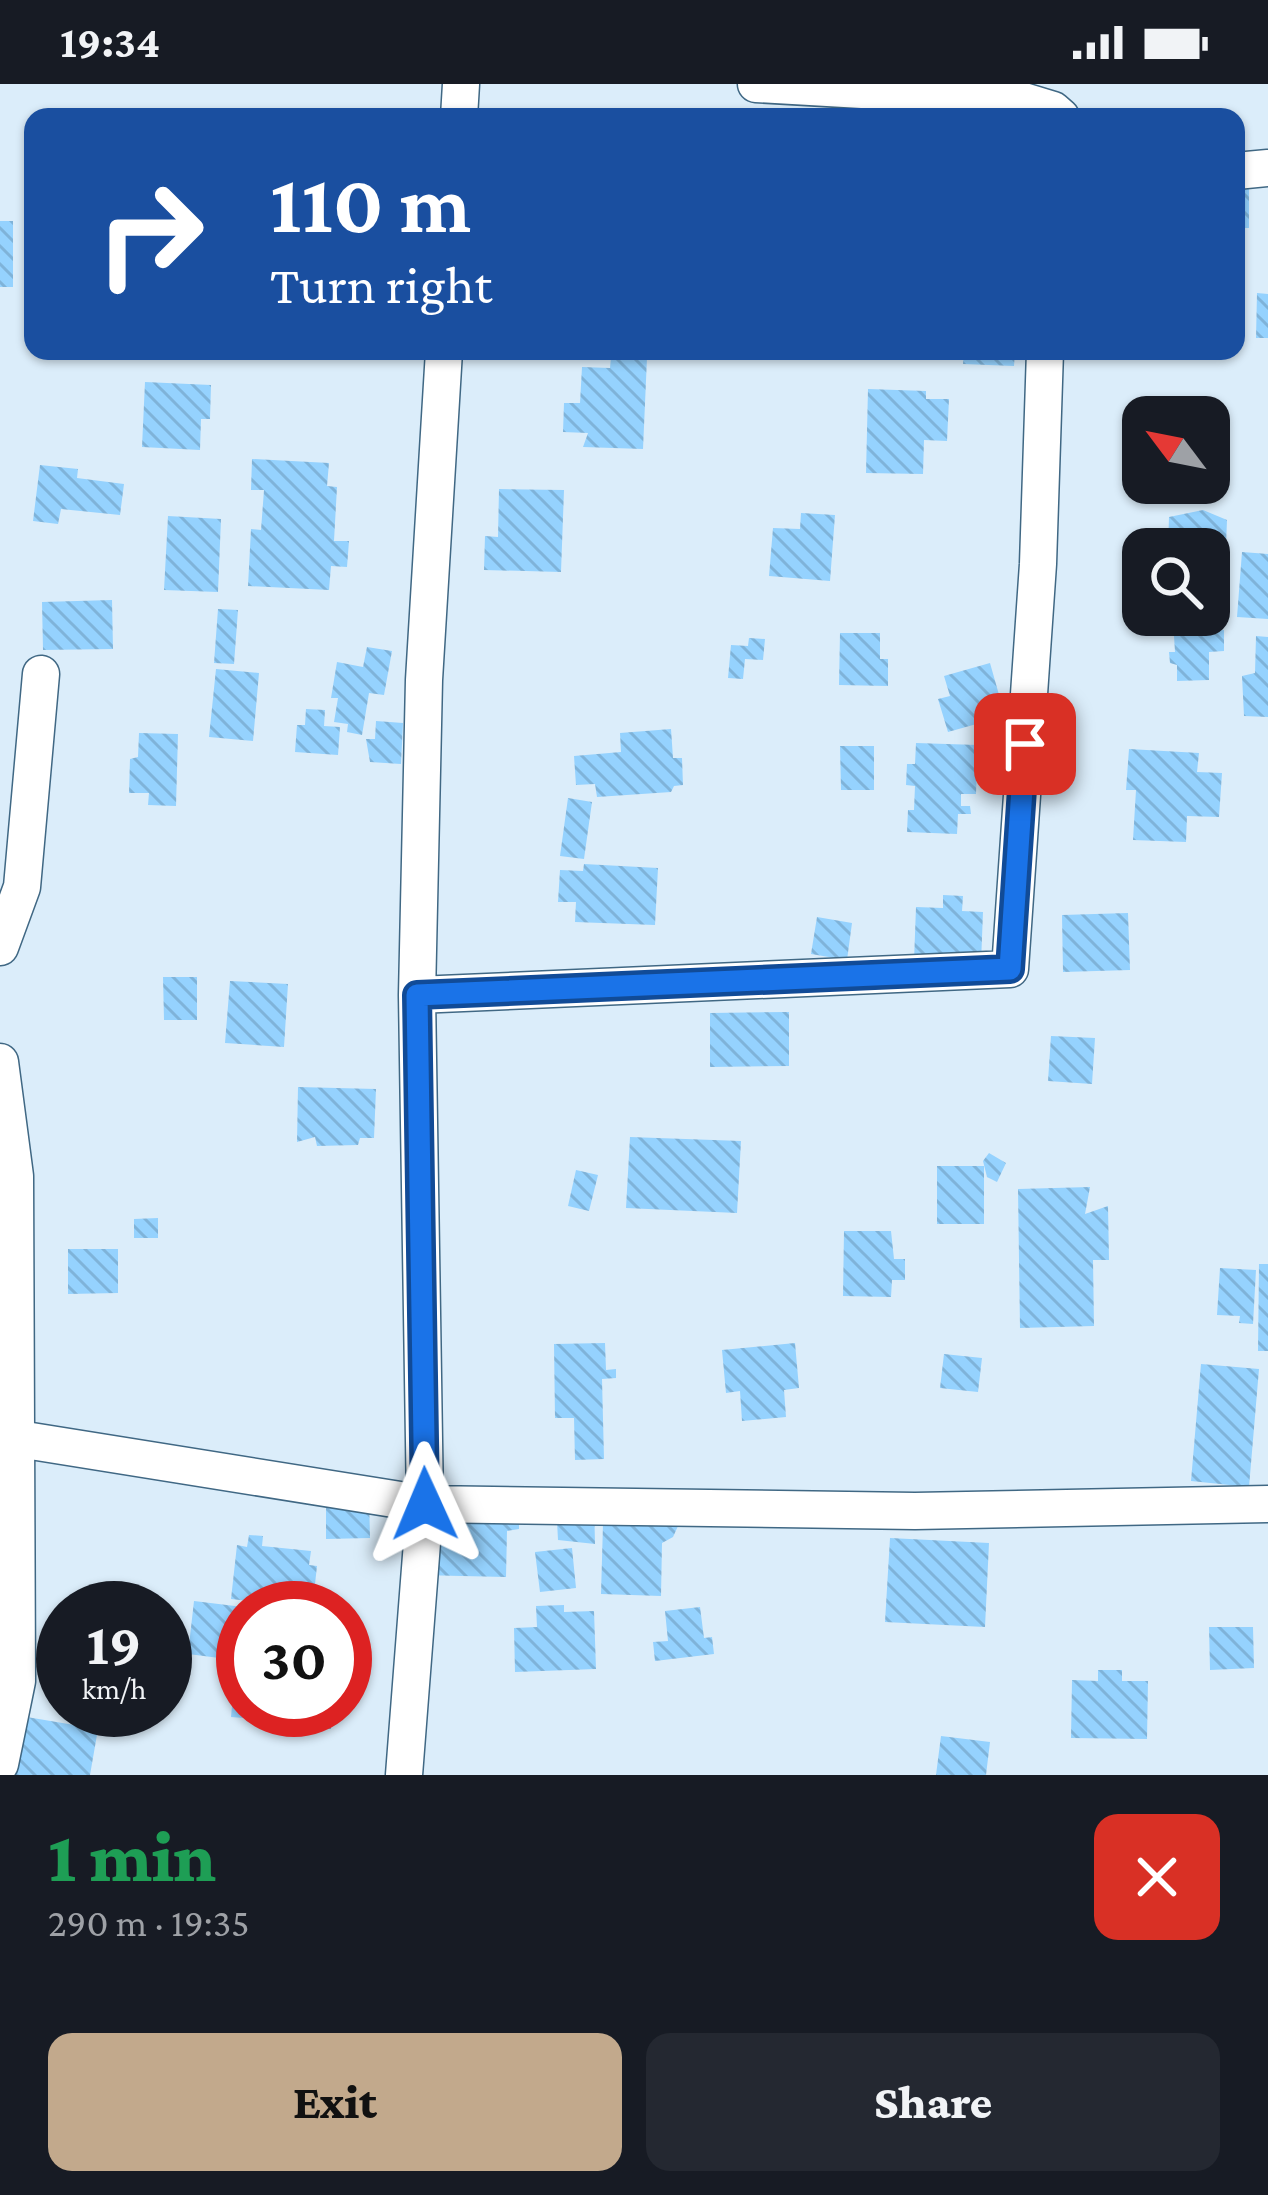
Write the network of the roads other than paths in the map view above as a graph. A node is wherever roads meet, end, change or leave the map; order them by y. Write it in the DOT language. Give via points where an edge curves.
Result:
graph roads {
  1 [pos="756,84"];
  2 [pos="1040,108"];
  3 [pos="443,360"];
  4 [pos="1045,360"];
  5 [pos="41,674"];
  6 [pos="0,947"];
  7 [pos="417,995"];
  8 [pos="0,1062"];
  9 [pos="7,1437"];
  10 [pos="425,1504"];
  11 [pos="1268,1504"];
  12 [pos="0,1764"];
  13 [pos="404,1775"];
  1 -- 2 [label="street" via="1017,99"];
  3 -- 7 [label="street" via="424,680"];
  4 -- 7 [label="street" via="1010,969"];
  5 -- 6 [label="street" via="22,887"];
  7 -- 10 [label="street"];
  8 -- 9 [label="street" via="15,1176"];
  9 -- 10 [label="street"];
  9 -- 12 [label="street" via="17,1681"];
  10 -- 11 [label="street" via="915,1511"];
  10 -- 13 [label="street"];
}
